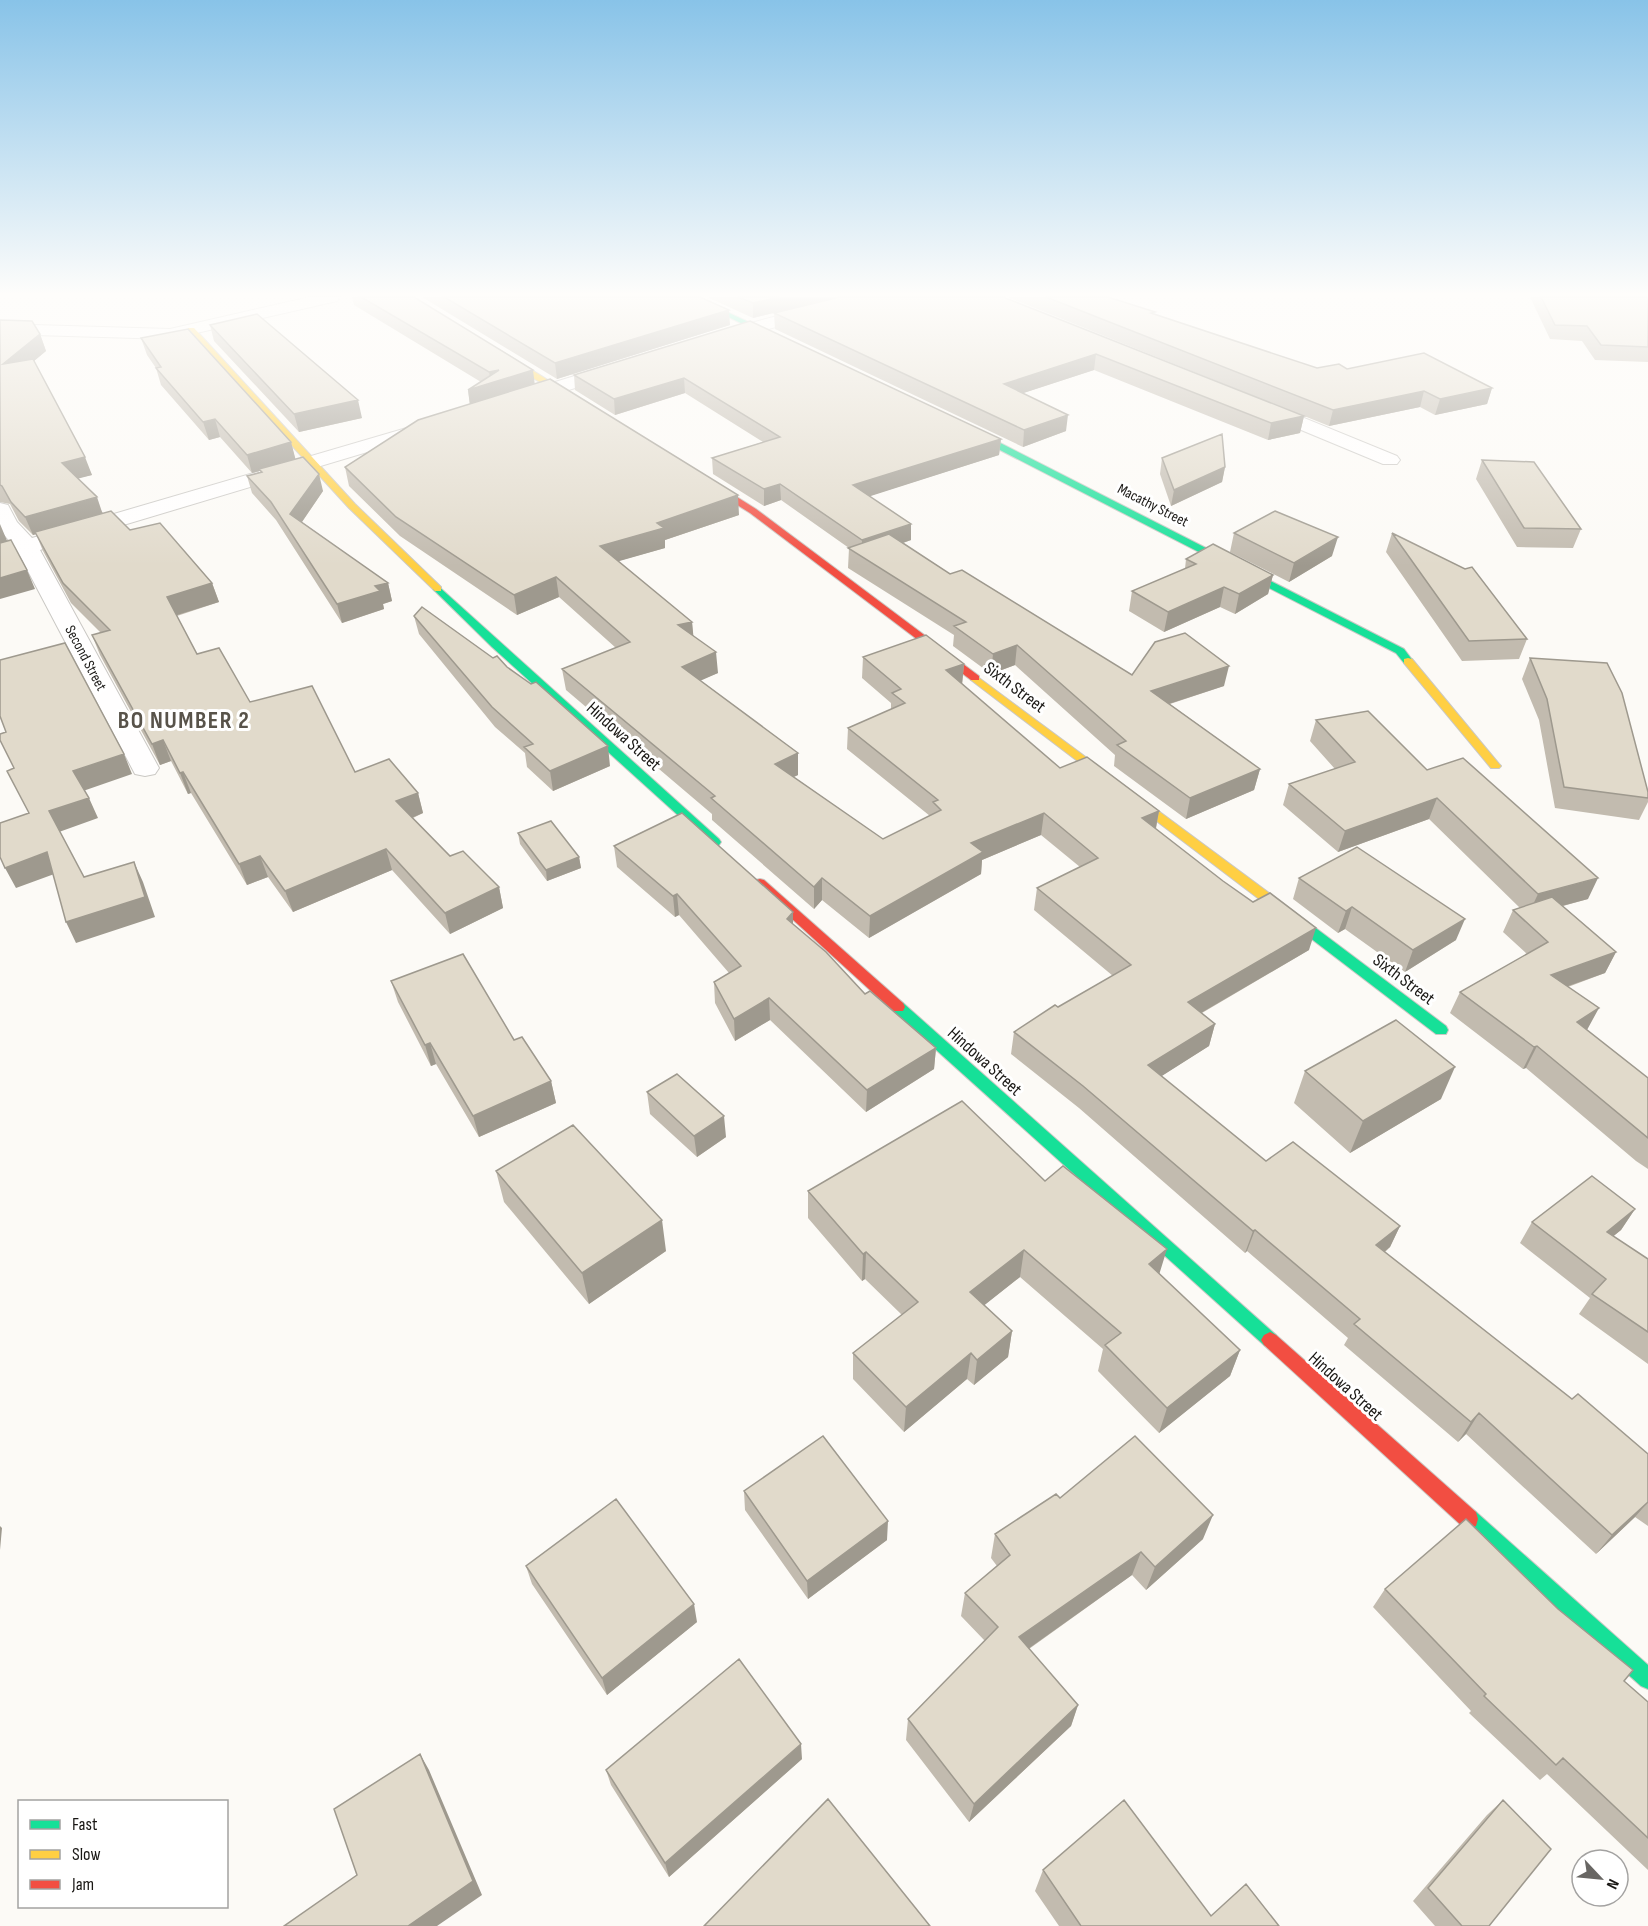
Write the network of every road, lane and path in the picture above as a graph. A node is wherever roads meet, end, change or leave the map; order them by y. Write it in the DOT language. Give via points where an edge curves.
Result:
graph roads {
  1 [pos="243,387"];
  2 [pos="561,387"];
  3 [pos="557,388"];
  4 [pos="1238,397"];
  5 [pos="501,405"];
  6 [pos="596,412"];
  7 [pos="945,419"];
  8 [pos="446,422"];
  9 [pos="1390,460"];
  10 [pos="310,461"];
  11 [pos="684,468"];
  12 [pos="0,510"];
  13 [pos="27,547"];
  14 [pos="0,555"];
  15 [pos="1495,766"];
  16 [pos="145,768"];
  17 [pos="727,853"];
  18 [pos="745,869"];
  19 [pos="1441,1030"];
  20 [pos="1648,1679"];
  1 -- 10 [label="street, Hindowa Street"];
  2 -- 3 [label="street"];
  3 -- 5 [label="street"];
  3 -- 6 [label="street"];
  4 -- 9 [label="street"];
  7 -- 15 [label="street, Macathy Street" via="1400,651"];
  8 -- 10 [label="street"];
  10 -- 13 [label="street"];
  10 -- 17 [label="street, Hindowa Street" via="496,645"];
  11 -- 19 [label="street, Sixth Street" via="753,512"];
  12 -- 13 [label="street, Second Street"];
  13 -- 14 [label="street"];
  13 -- 16 [label="street, Second Street"];
  18 -- 20 [label="street, Hindowa Street"];
}
